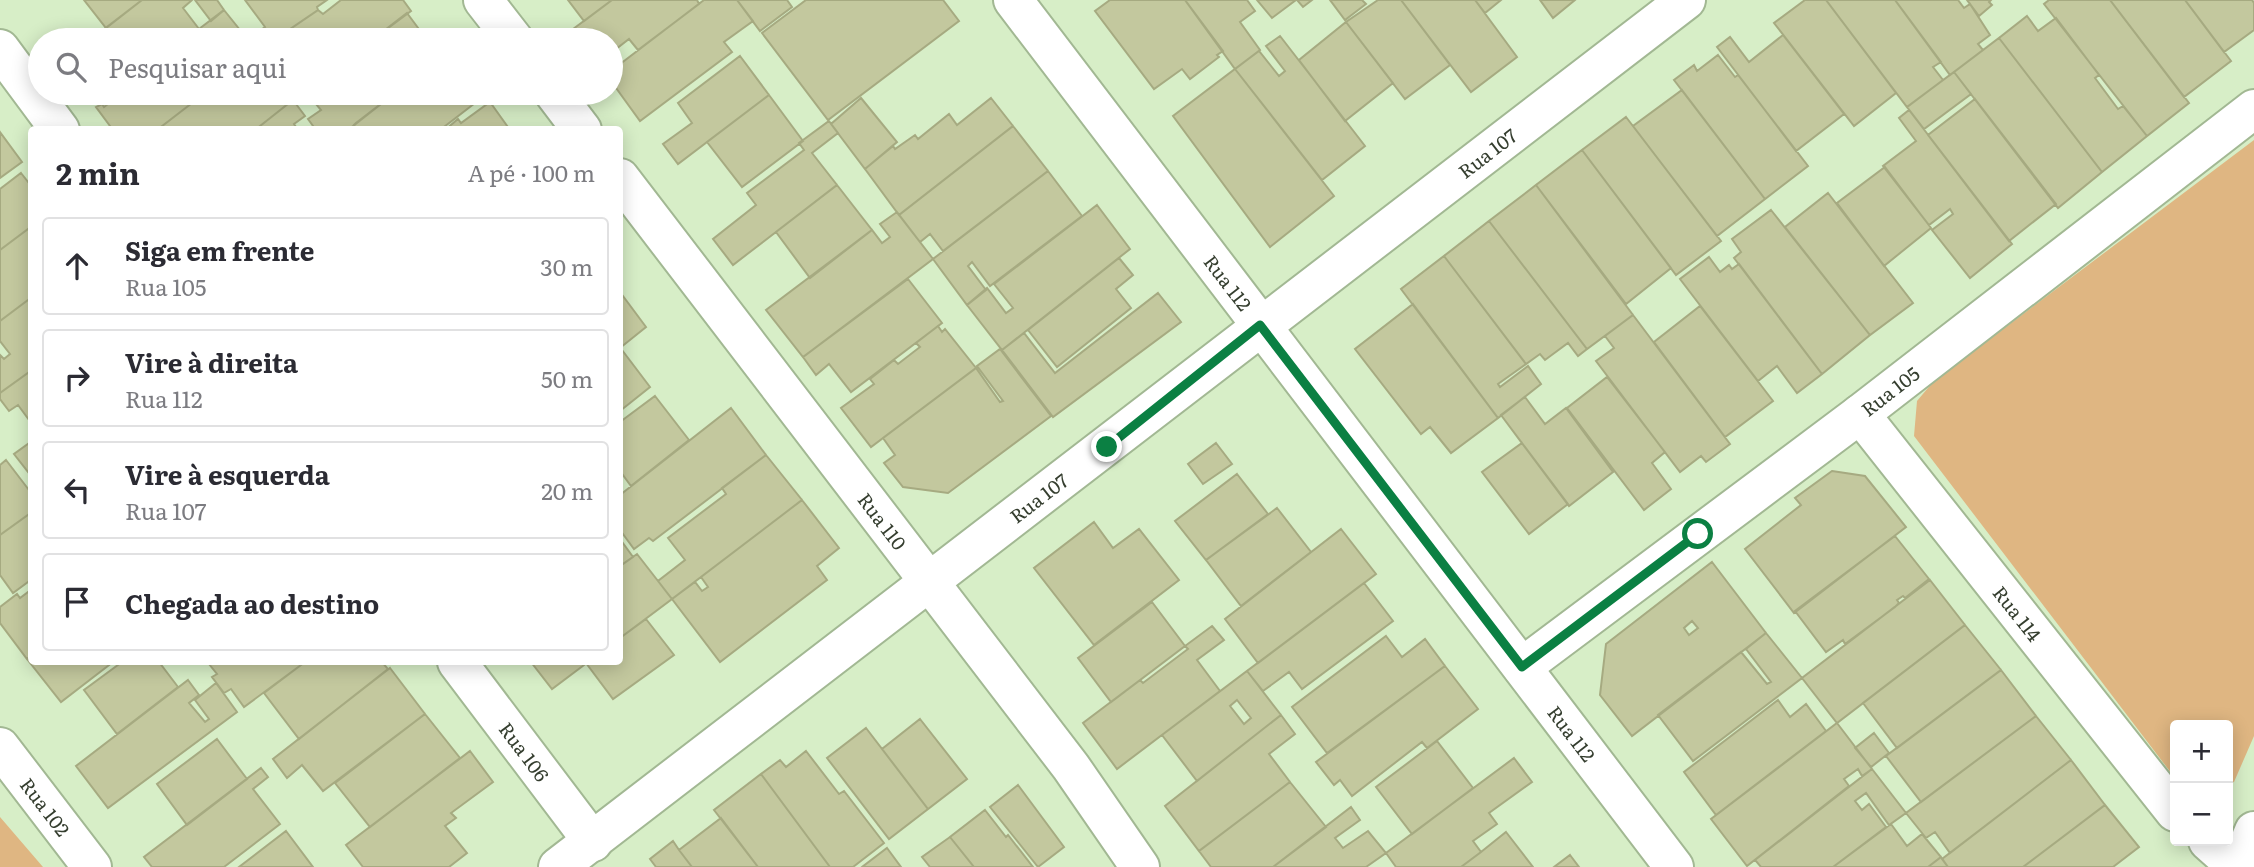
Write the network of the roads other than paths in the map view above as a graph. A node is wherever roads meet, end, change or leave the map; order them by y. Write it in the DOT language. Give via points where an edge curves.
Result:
graph roads {
  1 [pos="483,0"];
  2 [pos="1013,0"];
  3 [pos="1686,0"];
  4 [pos="505,28"];
  5 [pos="0,49"];
  6 [pos="28,87"];
  7 [pos="41,105"];
  8 [pos="563,105"];
  9 [pos="2254,109"];
  10 [pos="57,126"];
  11 [pos="579,126"];
  12 [pos="623,182"];
  13 [pos="1260,325"];
  14 [pos="1860,414"];
  15 [pos="929,582"];
  16 [pos="459,665"];
  17 [pos="1522,667"];
  18 [pos="0,747"];
  19 [pos="2170,805"];
  20 [pos="2254,831"];
  21 [pos="593,842"];
  22 [pos="2214,846"];
  23 [pos="92,867"];
  24 [pos="558,867"];
  25 [pos="1140,867"];
  26 [pos="1674,867"];
  27 [pos="2238,867"];
  1 -- 4 [label="street"];
  2 -- 13 [label="street, Rua 112"];
  3 -- 13 [label="street, Rua 107"];
  5 -- 6 [label="street"];
  7 -- 10 [label="street"];
  8 -- 11 [label="street"];
  9 -- 14 [label="street, Rua 105"];
  12 -- 15 [label="street, Rua 110"];
  13 -- 15 [label="street, Rua 107"];
  13 -- 17 [label="street, Rua 112"];
  14 -- 17 [label="street, Rua 105"];
  14 -- 19 [label="street, Rua 114"];
  15 -- 21 [label="street, Rua 107"];
  15 -- 25 [label="street, Rua 110" via="1071,767"];
  16 -- 21 [label="street, Rua 106"];
  17 -- 26 [label="street, Rua 112"];
  18 -- 23 [label="street, Rua 102"];
  20 -- 27 [label="street"];
  21 -- 24 [label="street, Rua 107"];
  22 -- 27 [label="street"];
}
